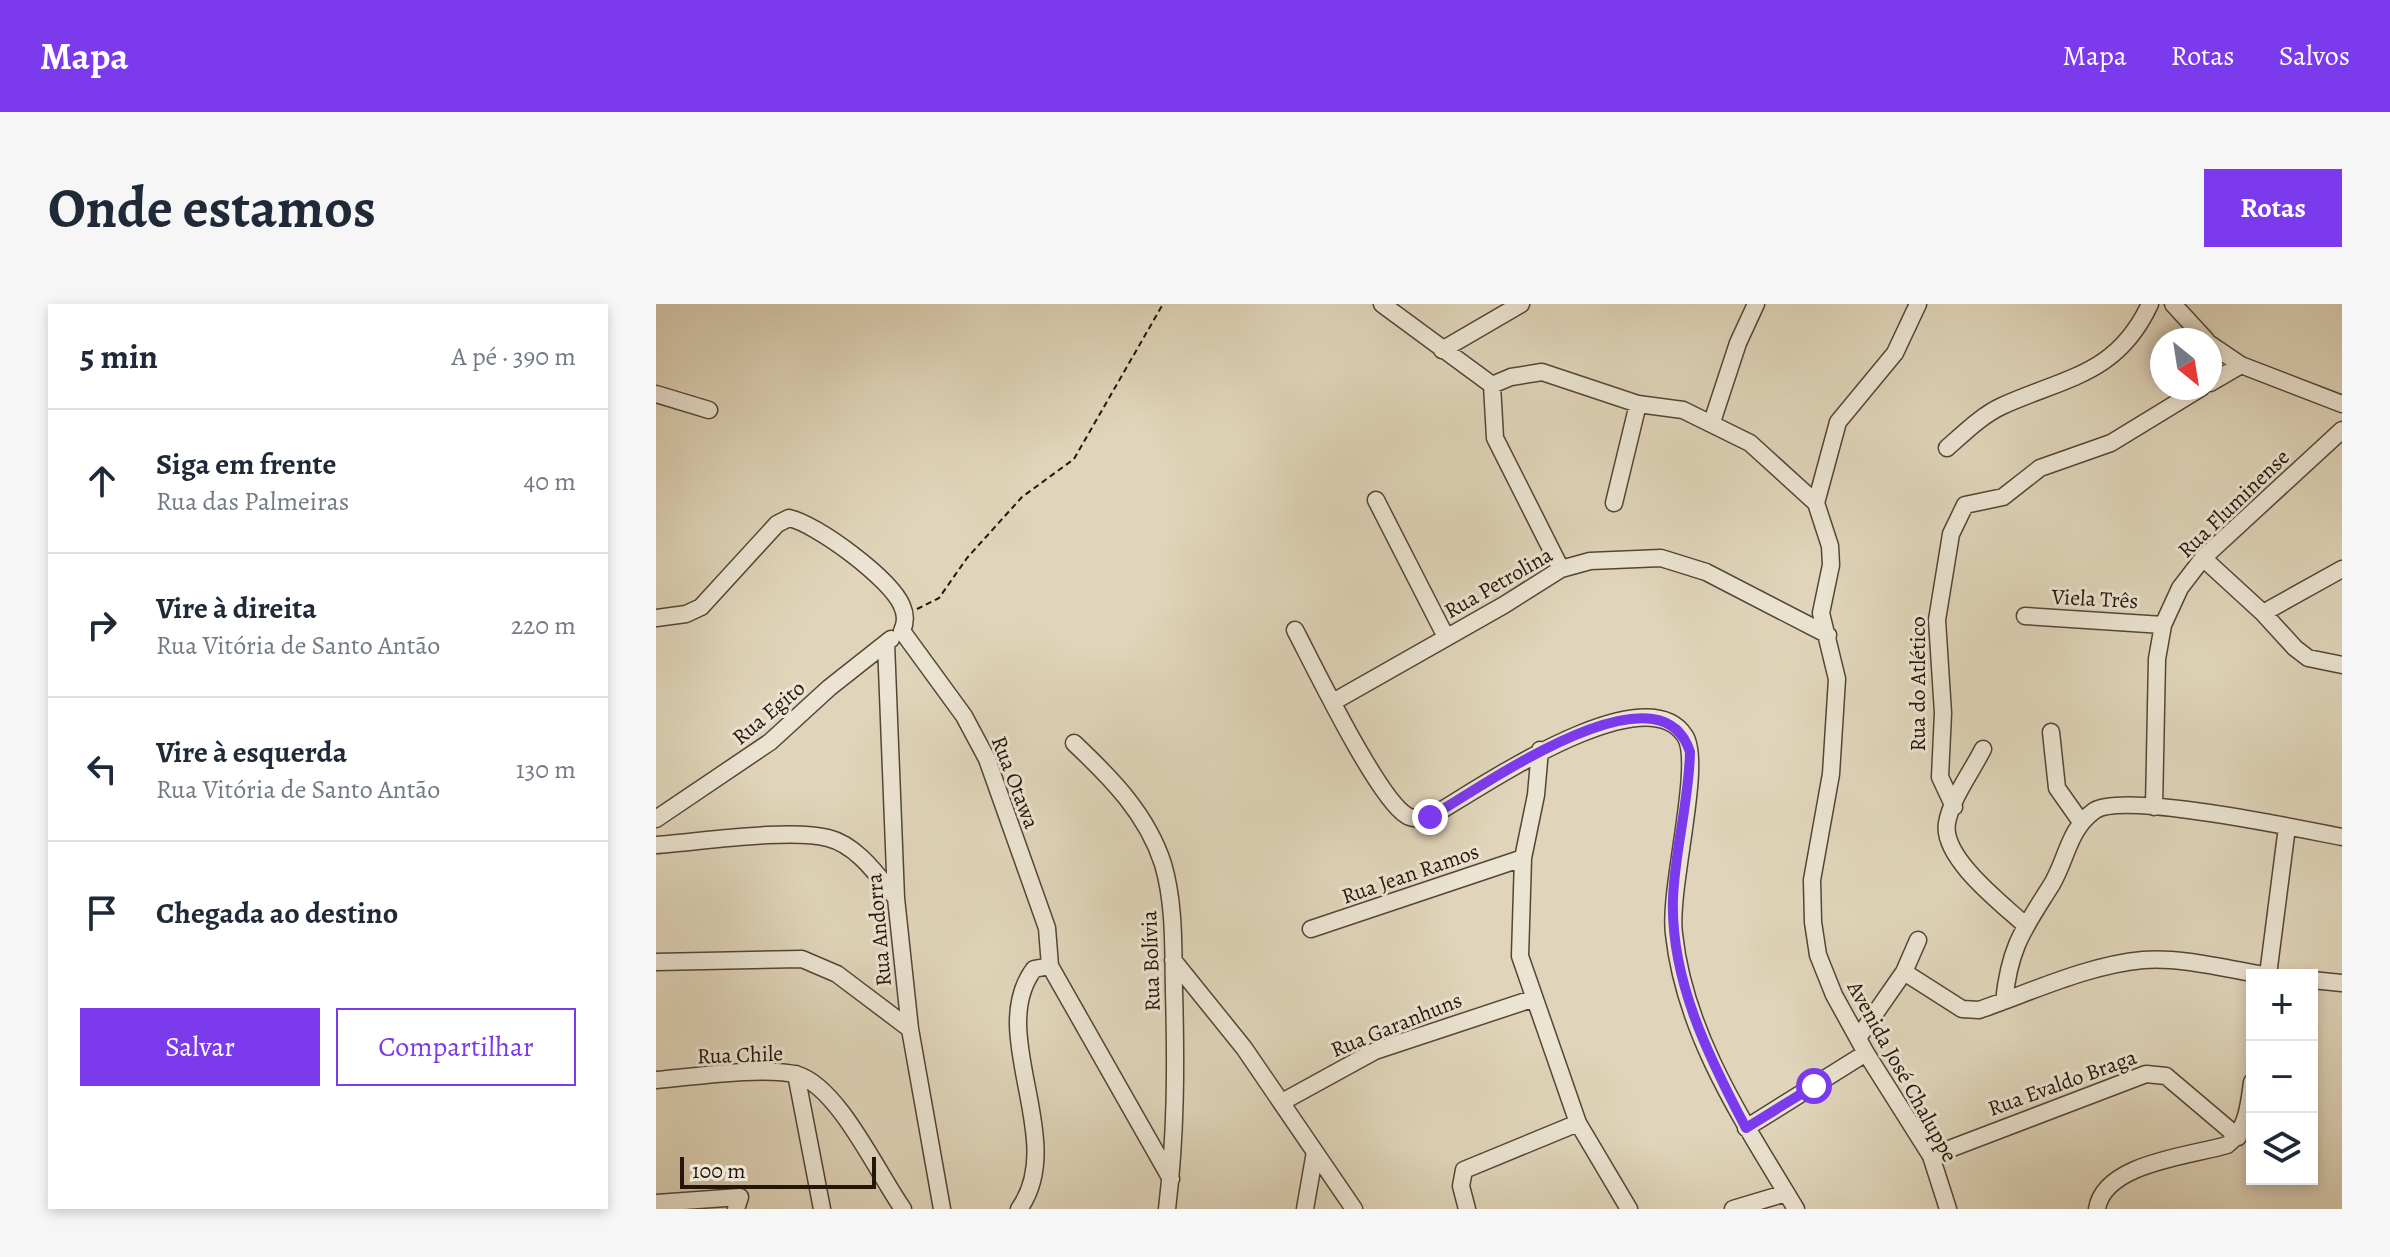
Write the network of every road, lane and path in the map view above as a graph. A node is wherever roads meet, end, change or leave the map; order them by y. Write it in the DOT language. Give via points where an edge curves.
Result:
graph roads {
  1 [pos="1163,304"];
  2 [pos="1382,304"];
  3 [pos="1521,304"];
  4 [pos="1756,304"];
  5 [pos="1918,304"];
  6 [pos="2150,304"];
  7 [pos="2173,304"];
  8 [pos="2195,328"];
  9 [pos="1442,350"];
  10 [pos="2222,352"];
  11 [pos="2241,365"];
  12 [pos="2222,376"];
  13 [pos="1492,385"];
  14 [pos="656,394"];
  15 [pos="2181,400"];
  16 [pos="1638,404"];
  17 [pos="2342,404"];
  18 [pos="709,410"];
  19 [pos="1712,422"];
  20 [pos="2342,430"];
  21 [pos="1947,448"];
  22 [pos="1376,500"];
  23 [pos="1614,503"];
  24 [pos="1816,503"];
  25 [pos="2203,558"];
  26 [pos="1561,569"];
  27 [pos="2342,569"];
  28 [pos="2263,613"];
  29 [pos="2025,616"];
  30 [pos="656,618"];
  31 [pos="904,623"];
  32 [pos="2163,625"];
  33 [pos="1295,630"];
  34 [pos="1828,635"];
  35 [pos="1446,637"];
  36 [pos="886,643"];
  37 [pos="2342,665"];
  38 [pos="1333,702"];
  39 [pos="2051,732"];
  40 [pos="1074,743"];
  41 [pos="1983,749"];
  42 [pos="1540,750"];
  43 [pos="1954,807"];
  44 [pos="2154,807"];
  45 [pos="656,819"];
  46 [pos="2081,822"];
  47 [pos="2287,827"];
  48 [pos="2342,837"];
  49 [pos="656,845"];
  50 [pos="1523,858"];
  51 [pos="896,898"];
  52 [pos="2024,924"];
  53 [pos="1311,929"];
  54 [pos="1918,940"];
  55 [pos="1173,960"];
  56 [pos="656,962"];
  57 [pos="1050,966"];
  58 [pos="2267,969"];
  59 [pos="1904,972"];
  60 [pos="2246,972"];
  61 [pos="2318,981"];
  62 [pos="2342,983"];
  63 [pos="1532,999"];
  64 [pos="2004,1001"];
  65 [pos="910,1029"];
  66 [pos="1862,1045"];
  67 [pos="796,1074"];
  68 [pos="656,1080"];
  69 [pos="1282,1102"];
  70 [pos="2247,1113"];
  71 [pos="1578,1123"];
  72 [pos="1746,1128"];
  73 [pos="2238,1137"];
  74 [pos="1315,1152"];
  75 [pos="1931,1156"];
  76 [pos="1171,1179"];
  77 [pos="1786,1193"];
  78 [pos="656,1203"];
  79 [pos="736,1209"];
  80 [pos="822,1209"];
  81 [pos="903,1209"];
  82 [pos="942,1209"];
  83 [pos="1019,1209"];
  84 [pos="1167,1209"];
  85 [pos="1305,1209"];
  86 [pos="1354,1209"];
  87 [pos="1467,1209"];
  88 [pos="1629,1209"];
  89 [pos="1733,1209"];
  90 [pos="1796,1209"];
  91 [pos="1948,1209"];
  92 [pos="2097,1209"];
  1 -- 31 [label="path" via="1074,459 1022,497 939,598"];
  2 -- 9 [label="street"];
  3 -- 9 [label="street"];
  4 -- 19 [label="street"];
  5 -- 24 [label="street" via="1895,353 1838,422"];
  6 -- 21 [label="street" via="2138,330 2102,365 1998,408"];
  7 -- 8 [label="street"];
  9 -- 13 [label="street"];
  10 -- 11 [label="street"];
  11 -- 12 [label="street"];
  11 -- 17 [label="street"];
  13 -- 16 [label="street, Avenida José Chaluppe" via="1542,372"];
  13 -- 26 [label="street" via="1495,438"];
  14 -- 18 [label="street"];
  15 -- 43 [label="street, Rua do Atlético" via="2111,443 2040,468 2003,497 1965,505 1951,534 1937,620 1943,713 1940,777"];
  16 -- 19 [label="street, Avenida José Chaluppe" via="1683,410"];
  16 -- 23 [label="street"];
  19 -- 24 [label="street, Avenida José Chaluppe" via="1750,443"];
  20 -- 25 [label="street, Rua Fluminense"];
  22 -- 35 [label="street"];
  24 -- 34 [label="street, Avenida José Chaluppe" via="1830,546 1821,613"];
  25 -- 28 [label="street"];
  25 -- 32 [label="street, Rua Fluminense" via="2180,588"];
  26 -- 34 [label="street, Rua Petrolina" via="1623,557 1661,558 1706,572"];
  26 -- 35 [label="street, Rua Petrolina"];
  27 -- 28 [label="street"];
  28 -- 37 [label="street" via="2308,658"];
  29 -- 32 [label="street, Viela Três"];
  30 -- 31 [label="street, Rua Otawa" via="701,607 777,524 789,518 815,528 884,583 895,594"];
  31 -- 36 [label="street, Rua Egito"];
  31 -- 57 [label="street, Rua Otawa" via="987,759 1047,928"];
  32 -- 44 [label="street, Rua Fluminense" via="2157,659"];
  33 -- 38 [label="street"];
  34 -- 66 [label="street, Avenida José Chaluppe" via="1837,679 1836,712 1812,880 1813,922 1818,955"];
  35 -- 38 [label="street, Rua Petrolina"];
  36 -- 45 [label="street, Rua Egito" via="770,742"];
  36 -- 51 [label="street, Rua Andorra"];
  38 -- 42 [label="street" via="1395,805 1417,819 1430,817"];
  39 -- 46 [label="street" via="2057,788"];
  40 -- 55 [label="street, Rua Bolívia" via="1114,781 1141,817 1163,863 1172,911"];
  41 -- 43 [label="street"];
  42 -- 50 [label="street"];
  42 -- 72 [label="street" via="1619,720 1658,720 1685,735 1690,776 1673,897 1674,934 1712,1063"];
  43 -- 52 [label="street" via="1947,839 1975,878"];
  44 -- 46 [label="street" via="2104,805"];
  44 -- 47 [label="street"];
  46 -- 52 [label="street" via="2052,884"];
  47 -- 48 [label="street"];
  47 -- 58 [label="street"];
  49 -- 51 [label="street" via="802,835 829,838 871,868"];
  50 -- 53 [label="street, Rua Jean Ramos"];
  50 -- 63 [label="street" via="1519,945"];
  51 -- 65 [label="street, Rua Andorra"];
  52 -- 64 [label="street"];
  54 -- 59 [label="street"];
  55 -- 69 [label="street"];
  55 -- 76 [label="street, Rua Bolívia" via="1177,1109"];
  56 -- 65 [label="street" via="802,959 837,974"];
  57 -- 76 [label="street"];
  57 -- 83 [label="street" via="1034,969 1025,980 1021,1002 1020,1036 1036,1144 1034,1177"];
  59 -- 64 [label="street" via="1962,1009 1979,1010"];
  59 -- 66 [label="street"];
  60 -- 64 [label="street" via="2144,960"];
  61 -- 62 [label="street"];
  63 -- 69 [label="street, Rua Garanhuns" via="1375,1051"];
  63 -- 71 [label="street"];
  65 -- 82 [label="street, Rua Andorra"];
  66 -- 72 [label="street"];
  66 -- 75 [label="street, Avenida José Chaluppe"];
  67 -- 68 [label="street, Rua Chile"];
  67 -- 80 [label="street"];
  67 -- 81 [label="street, Rua Chile" via="828,1097"];
  69 -- 74 [label="street"];
  70 -- 73 [label="street"];
  71 -- 87 [label="street" via="1464,1170 1461,1186"];
  71 -- 88 [label="street"];
  72 -- 77 [label="street"];
  73 -- 75 [label="street, Rua Evaldo Braga" via="2166,1076 2146,1074"];
  73 -- 92 [label="street" via="2227,1145 2129,1171 2109,1185"];
  74 -- 85 [label="street"];
  74 -- 86 [label="street"];
  75 -- 91 [label="street, Avenida José Chaluppe"];
  76 -- 84 [label="street, Rua Bolívia"];
  77 -- 89 [label="street"];
  77 -- 90 [label="street"];
  78 -- 79 [label="street" via="740,1197"];
}
